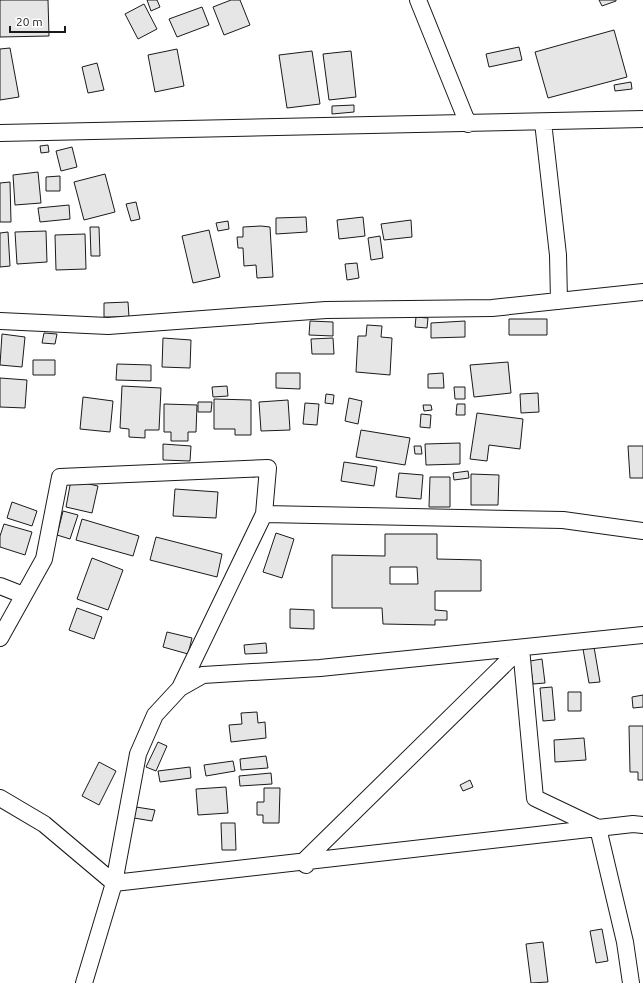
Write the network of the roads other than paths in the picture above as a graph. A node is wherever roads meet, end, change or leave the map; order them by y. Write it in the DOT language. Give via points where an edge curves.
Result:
graph roads {
  1 [pos="418,0"];
  2 [pos="643,119"];
  3 [pos="543,122"];
  4 [pos="468,124"];
  5 [pos="0,133"];
  6 [pos="643,292"];
  7 [pos="559,301"];
  8 [pos="0,321"];
  9 [pos="264,514"];
  10 [pos="643,530"];
  11 [pos="0,586"];
  12 [pos="24,595"];
  13 [pos="643,635"];
  14 [pos="0,638"];
  15 [pos="520,648"];
  16 [pos="180,688"];
  17 [pos="0,798"];
  18 [pos="643,825"];
  19 [pos="598,828"];
  20 [pos="305,863"];
  21 [pos="114,884"];
  22 [pos="84,983"];
  23 [pos="631,983"];
  1 -- 4 [label="street"];
  2 -- 3 [label="street"];
  3 -- 4 [label="street"];
  3 -- 7 [label="street" via="558,255"];
  4 -- 5 [label="street"];
  6 -- 7 [label="street"];
  7 -- 8 [label="street" via="492,308 326,310 108,326"];
  9 -- 10 [label="street" via="563,520"];
  9 -- 12 [label="street" via="268,468 60,477 44,559"];
  9 -- 16 [label="street"];
  11 -- 12 [label="street"];
  12 -- 14 [label="street"];
  13 -- 15 [label="street"];
  15 -- 16 [label="street" via="320,668 203,675"];
  15 -- 19 [label="street" via="535,798"];
  15 -- 20 [label="street"];
  16 -- 21 [label="street" via="155,715 138,754"];
  17 -- 21 [label="street" via="44,824"];
  18 -- 19 [label="street"];
  19 -- 20 [label="street"];
  19 -- 23 [label="street" via="625,942"];
  20 -- 21 [label="street"];
  21 -- 22 [label="street"];
}
